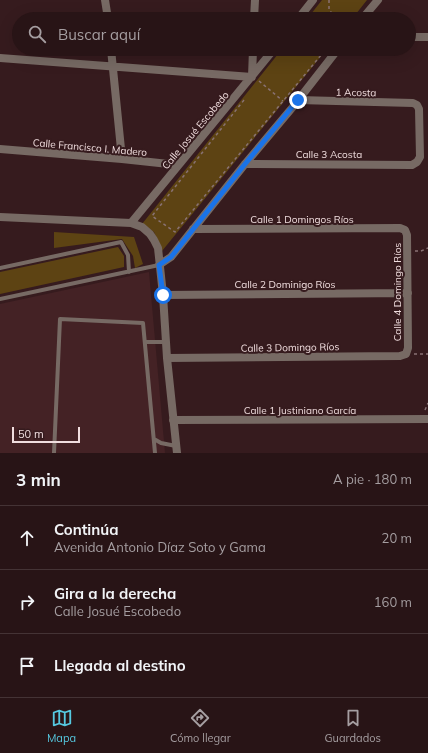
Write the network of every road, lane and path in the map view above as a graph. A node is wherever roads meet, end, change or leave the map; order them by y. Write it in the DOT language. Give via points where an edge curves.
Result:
graph roads {
  1 [pos="105,0"];
  2 [pos="255,0"];
  3 [pos="313,0"];
  4 [pos="329,0"];
  5 [pos="378,0"];
  6 [pos="107,12"];
  7 [pos="254,12"];
  8 [pos="304,12"];
  9 [pos="331,12"];
  10 [pos="368,12"];
  11 [pos="416,37"];
  12 [pos="428,37"];
  13 [pos="112,56"];
  14 [pos="253,56"];
  15 [pos="273,56"];
  16 [pos="320,56"];
  17 [pos="333,56"];
  18 [pos="0,58"];
  19 [pos="113,66"];
  20 [pos="252,77"];
  21 [pos="245,99"];
  22 [pos="298,100"];
  23 [pos="283,101"];
  24 [pos="292,108"];
  25 [pos="0,149"];
  26 [pos="122,159"];
  27 [pos="245,164"];
  28 [pos="412,164"];
  29 [pos="178,165"];
  30 [pos="0,217"];
  31 [pos="132,223"];
  32 [pos="193,229"];
  33 [pos="407,236"];
  34 [pos="428,248"];
  35 [pos="407,252"];
  36 [pos="159,265"];
  37 [pos="0,268"];
  38 [pos="129,272"];
  39 [pos="408,293"];
  40 [pos="163,295"];
  41 [pos="0,299"];
  42 [pos="145,342"];
  43 [pos="166,342"];
  44 [pos="407,351"];
  45 [pos="428,354"];
  46 [pos="167,358"];
  47 [pos="173,420"];
  48 [pos="428,420"];
  49 [pos="154,439"];
  50 [pos="176,449"];
  51 [pos="54,453"];
  52 [pos="155,453"];
  1 -- 6 [label="street"];
  2 -- 7 [label="street"];
  3 -- 8 [label="street"];
  4 -- 9 [label="path"];
  5 -- 10 [label="street"];
  11 -- 12 [label="street"];
  13 -- 19 [label="street"];
  14 -- 20 [label="street"];
  15 -- 20 [label="street, Calle Josué Escobedo"];
  16 -- 23 [label="path"];
  17 -- 22 [label="street"];
  18 -- 19 [label="street"];
  19 -- 20 [label="street"];
  19 -- 26 [label="street"];
  20 -- 23 [label="path"];
  20 -- 29 [label="street, Calle Josué Escobedo"];
  21 -- 23 [label="path" via="152,216 175,232"];
  22 -- 24 [label="street"];
  22 -- 28 [label="street, 1 Acosta" via="417,105 420,157"];
  23 -- 24 [label="path"];
  24 -- 27 [label="street"];
  25 -- 26 [label="street, Calle Francisco I. Madero"];
  26 -- 29 [label="street, Calle Francisco I. Madero"];
  27 -- 28 [label="street, Calle 3 Acosta"];
  27 -- 32 [label="street"];
  29 -- 31 [label="street, Calle Josué Escobedo"];
  30 -- 31 [label="street"];
  31 -- 36 [label="street" via="142,227 154,240 158,248"];
  32 -- 33 [label="street, Calle 1 Domingos Ríos" via="400,228 405,230"];
  32 -- 36 [label="street" via="171,257"];
  33 -- 35 [label="street, Calle 4 Domingo Ríos"];
  34 -- 35 [label="path"];
  35 -- 39 [label="street, Calle 4 Domingo Ríos"];
  36 -- 38 [label="lane"];
  36 -- 40 [label="street"];
  37 -- 38 [label="lane" via="121,242 128,255"];
  38 -- 41 [label="lane"];
  39 -- 40 [label="street, Calle 2 Dominigo Ríos"];
  39 -- 44 [label="street, Calle 4 Domingo Ríos"];
  40 -- 43 [label="street"];
  42 -- 43 [label="lane"];
  42 -- 49 [label="lane"];
  42 -- 51 [label="lane" via="143,323 60,319"];
  43 -- 46 [label="street"];
  44 -- 45 [label="path"];
  44 -- 46 [label="street, Calle 3 Domingo Ríos" via="400,356"];
  46 -- 47 [label="street"];
  47 -- 48 [label="street, Calle 1 Justiniano García"];
  47 -- 50 [label="street"];
  49 -- 50 [label="lane"];
  49 -- 52 [label="lane"];
}
